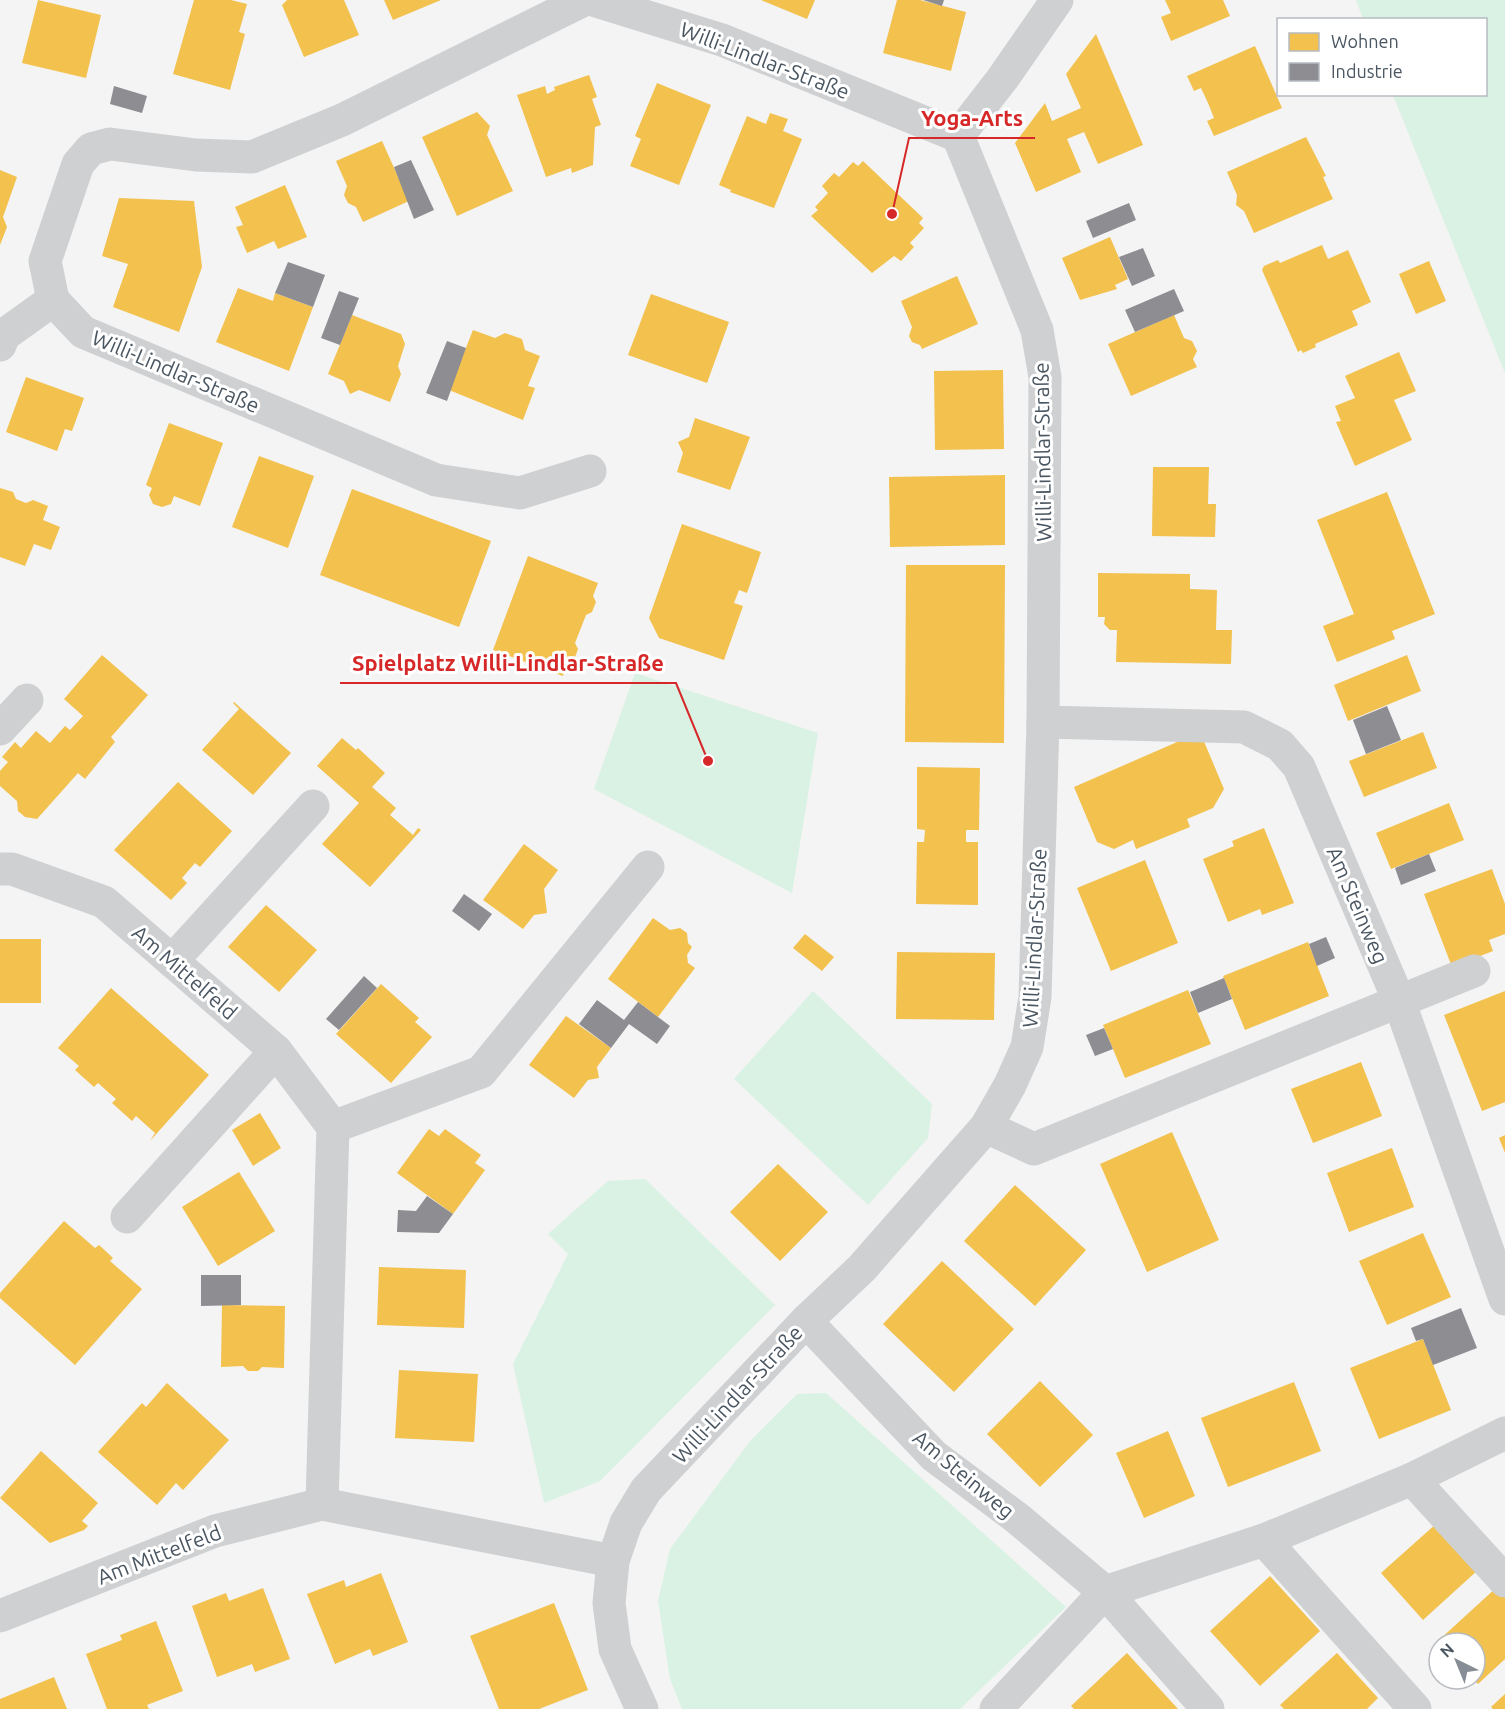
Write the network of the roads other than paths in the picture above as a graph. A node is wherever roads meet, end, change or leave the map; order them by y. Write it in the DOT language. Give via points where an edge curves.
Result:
graph roads {
  1 [pos="584,0"];
  2 [pos="593,0"];
  3 [pos="1058,0"];
  4 [pos="958,135"];
  5 [pos="53,300"];
  6 [pos="0,345"];
  7 [pos="590,471"];
  8 [pos="27,700"];
  9 [pos="1043,722"];
  10 [pos="0,729"];
  11 [pos="313,806"];
  12 [pos="648,867"];
  13 [pos="0,869"];
  14 [pos="172,961"];
  15 [pos="1474,971"];
  16 [pos="1399,1001"];
  17 [pos="276,1051"];
  18 [pos="333,1127"];
  19 [pos="986,1127"];
  20 [pos="127,1217"];
  21 [pos="1505,1299"];
  22 [pos="806,1322"];
  23 [pos="1505,1433"];
  24 [pos="1412,1479"];
  25 [pos="321,1504"];
  26 [pos="1264,1539"];
  27 [pos="613,1561"];
  28 [pos="1505,1581"];
  29 [pos="1105,1592"];
  30 [pos="0,1616"];
  31 [pos="642,1709"];
  32 [pos="996,1709"];
  33 [pos="1208,1709"];
  34 [pos="1415,1709"];
  1 -- 5 [label="street" via="342,120 252,157 196,155 110,144 91,149 78,164 45,261"];
  2 -- 4 [label="street, Willi-Lindlar-Straße" via="722,40"];
  3 -- 4 [label="street"];
  4 -- 9 [label="street, Willi-Lindlar-Straße" via="1037,330 1045,377"];
  5 -- 6 [label="street" via="4,335"];
  5 -- 7 [label="street, Willi-Lindlar-Straße" via="83,332 436,480 520,493"];
  8 -- 10 [label="street"];
  9 -- 16 [label="street, Am Steinweg" via="1244,727 1280,745 1299,767"];
  9 -- 19 [label="street, Willi-Lindlar-Straße" via="1035,997 1027,1047"];
  11 -- 14 [label="street"];
  12 -- 18 [label="street" via="481,1072"];
  13 -- 14 [label="street, Am Mittelfeld" via="12,869 104,902"];
  14 -- 17 [label="street, Am Mittelfeld"];
  15 -- 16 [label="street"];
  16 -- 19 [label="street" via="1034,1149"];
  16 -- 21 [label="street, Am Steinweg"];
  17 -- 18 [label="street, Am Mittelfeld"];
  17 -- 20 [label="street"];
  18 -- 25 [label="street"];
  19 -- 22 [label="street, Willi-Lindlar-Straße" via="862,1268"];
  22 -- 27 [label="street, Willi-Lindlar-Straße" via="646,1490 626,1523"];
  22 -- 29 [label="street, Am Steinweg" via="934,1456 1017,1518"];
  23 -- 24 [label="street"];
  24 -- 26 [label="street"];
  24 -- 28 [label="street"];
  25 -- 27 [label="street, Am Mittelfeld"];
  25 -- 30 [label="street, Am Mittelfeld" via="215,1531"];
  26 -- 29 [label="street"];
  26 -- 34 [label="street"];
  27 -- 31 [label="street, Willi-Lindlar-Straße" via="609,1603 615,1650"];
  29 -- 32 [label="street"];
  29 -- 33 [label="street, Am Steinweg"];
}
